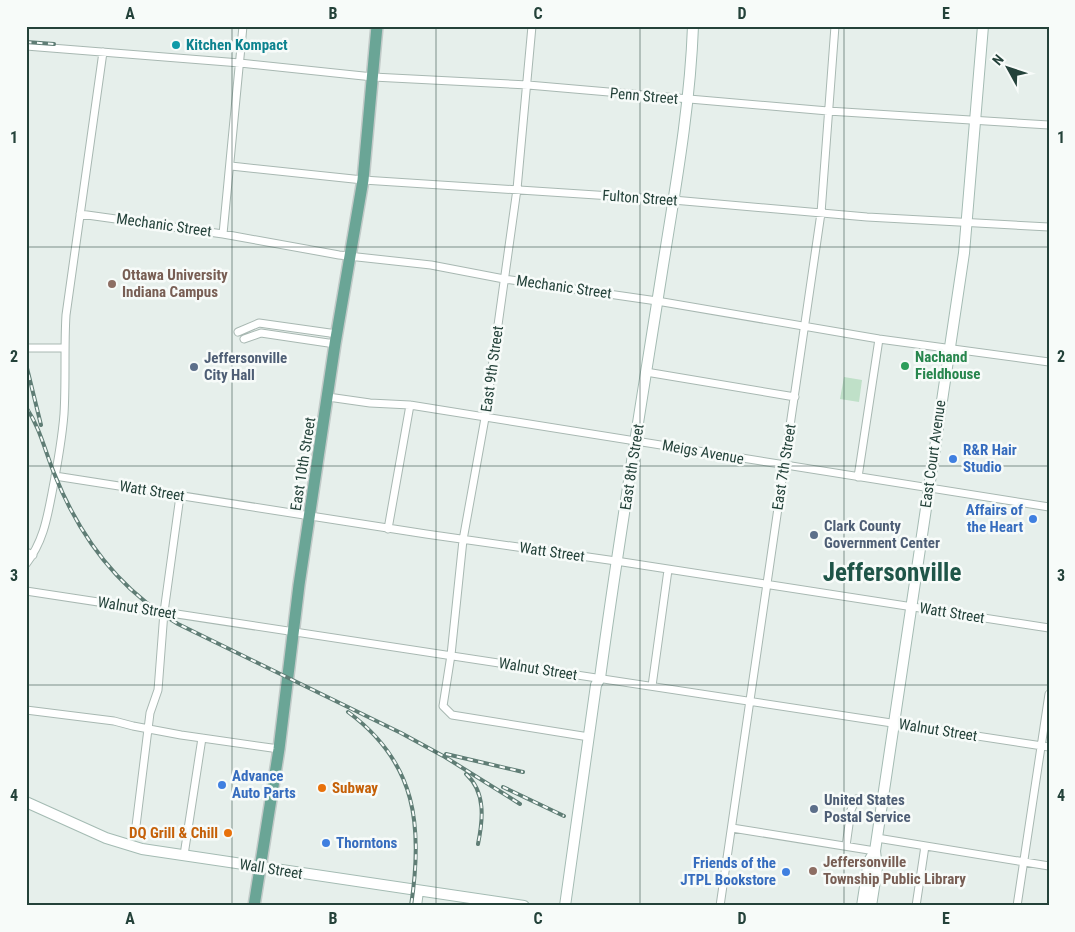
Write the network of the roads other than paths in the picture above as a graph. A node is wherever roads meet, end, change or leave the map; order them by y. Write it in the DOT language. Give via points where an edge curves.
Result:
graph roads {
  1 [pos="243,26"];
  2 [pos="377,26"];
  3 [pos="532,26"];
  4 [pos="693,26"];
  5 [pos="835,26"];
  6 [pos="983,26"];
  7 [pos="26,46"];
  8 [pos="103,52"];
  9 [pos="240,63"];
  10 [pos="373,77"];
  11 [pos="528,86"];
  12 [pos="686,100"];
  13 [pos="828,111"];
  14 [pos="977,121"];
  15 [pos="1049,125"];
  16 [pos="231,166"];
  17 [pos="363,180"];
  18 [pos="517,189"];
  19 [pos="673,200"];
  20 [pos="821,213"];
  21 [pos="80,214"];
  22 [pos="967,224"];
  23 [pos="1049,226"];
  24 [pos="223,234"];
  25 [pos="349,256"];
  26 [pos="504,279"];
  27 [pos="657,301"];
  28 [pos="805,326"];
  29 [pos="238,332"];
  30 [pos="244,339"];
  31 [pos="336,339"];
  32 [pos="879,339"];
  33 [pos="26,348"];
  34 [pos="64,348"];
  35 [pos="950,348"];
  36 [pos="1049,362"];
  37 [pos="646,372"];
  38 [pos="328,397"];
  39 [pos="794,397"];
  40 [pos="410,405"];
  41 [pos="485,418"];
  42 [pos="636,441"];
  43 [pos="784,466"];
  44 [pos="55,476"];
  45 [pos="858,477"];
  46 [pos="928,488"];
  47 [pos="180,496"];
  48 [pos="1049,507"];
  49 [pos="310,516"];
  50 [pos="388,529"];
  51 [pos="463,540"];
  52 [pos="30,554"];
  53 [pos="616,561"];
  54 [pos="27,564"];
  55 [pos="668,570"];
  56 [pos="766,584"];
  57 [pos="26,591"];
  58 [pos="911,607"];
  59 [pos="164,612"];
  60 [pos="1049,628"];
  61 [pos="293,632"];
  62 [pos="451,655"];
  63 [pos="600,678"];
  64 [pos="652,686"];
  65 [pos="1049,694"];
  66 [pos="751,701"];
  67 [pos="26,710"];
  68 [pos="894,723"];
  69 [pos="148,728"];
  70 [pos="589,736"];
  71 [pos="202,738"];
  72 [pos="1041,746"];
  73 [pos="1049,747"];
  74 [pos="279,749"];
  75 [pos="26,802"];
  76 [pos="882,802"];
  77 [pos="136,826"];
  78 [pos="732,828"];
  79 [pos="876,838"];
  80 [pos="846,846"];
  81 [pos="924,846"];
  82 [pos="875,851"];
  83 [pos="184,856"];
  84 [pos="1024,862"];
  85 [pos="1049,866"];
  86 [pos="260,867"];
  87 [pos="418,891"];
  88 [pos="254,906"];
  89 [pos="416,906"];
  90 [pos="524,906"];
  91 [pos="565,906"];
  92 [pos="720,906"];
  93 [pos="862,906"];
  94 [pos="871,906"];
  95 [pos="916,906"];
  96 [pos="1017,906"];
  1 -- 9 [label="street"];
  2 -- 10 [label="main road, East 10th Street"];
  3 -- 11 [label="street, East 9th Street"];
  4 -- 12 [label="street, East 8th Street"];
  5 -- 13 [label="street, East 7th Street"];
  6 -- 14 [label="street, East Court Avenue"];
  7 -- 8 [label="street, Penn Street"];
  8 -- 9 [label="street, Penn Street"];
  8 -- 21 [label="street"];
  9 -- 10 [label="street, Penn Street"];
  9 -- 16 [label="street"];
  10 -- 11 [label="street, Penn Street"];
  10 -- 17 [label="main road, East 10th Street"];
  11 -- 12 [label="street, Penn Street"];
  11 -- 18 [label="street, East 9th Street"];
  12 -- 13 [label="street, Penn Street"];
  12 -- 19 [label="street, East 8th Street"];
  13 -- 14 [label="street, Penn Street"];
  13 -- 20 [label="street, East 7th Street"];
  14 -- 15 [label="street, Penn Street"];
  14 -- 22 [label="street, East Court Avenue"];
  16 -- 17 [label="street, Fulton Street"];
  16 -- 24 [label="street"];
  17 -- 18 [label="street, Fulton Street"];
  17 -- 25 [label="main road, East 10th Street"];
  18 -- 19 [label="street, Fulton Street"];
  18 -- 26 [label="street, East 9th Street"];
  19 -- 20 [label="street, Fulton Street"];
  19 -- 27 [label="street, East 8th Street"];
  20 -- 22 [label="street, Fulton Street"];
  20 -- 28 [label="street, East 7th Street"];
  21 -- 24 [label="street, Mechanic Street"];
  21 -- 34 [label="street"];
  22 -- 23 [label="street, Fulton Street"];
  22 -- 35 [label="street, East Court Avenue"];
  24 -- 25 [label="street, Mechanic Street"];
  25 -- 26 [label="street, Mechanic Street" via="431,265"];
  25 -- 31 [label="main road, East 10th Street"];
  26 -- 27 [label="street, Mechanic Street"];
  26 -- 41 [label="street, East 9th Street"];
  27 -- 28 [label="street, Mechanic Street"];
  27 -- 37 [label="street, East 8th Street"];
  28 -- 32 [label="street, Mechanic Street"];
  28 -- 39 [label="street, East 7th Street"];
  29 -- 31 [label="street" via="259,323"];
  30 -- 31 [label="street" via="261,333"];
  31 -- 38 [label="main road, East 10th Street"];
  32 -- 35 [label="street, Mechanic Street"];
  32 -- 45 [label="street"];
  33 -- 34 [label="street"];
  34 -- 44 [label="street" via="64,413"];
  35 -- 36 [label="street, Mechanic Street"];
  35 -- 46 [label="street, East Court Avenue"];
  37 -- 39 [label="street"];
  37 -- 42 [label="street, East 8th Street"];
  38 -- 40 [label="street, Meigs Avenue"];
  38 -- 49 [label="main road, East 10th Street"];
  39 -- 43 [label="street, East 7th Street"];
  40 -- 41 [label="street, Meigs Avenue"];
  40 -- 50 [label="street"];
  41 -- 42 [label="street, Meigs Avenue"];
  41 -- 51 [label="street, East 9th Street"];
  42 -- 43 [label="street, Meigs Avenue"];
  42 -- 53 [label="street, East 8th Street"];
  43 -- 45 [label="street, Meigs Avenue"];
  43 -- 56 [label="street, East 7th Street"];
  44 -- 47 [label="street, Watt Street"];
  44 -- 52 [label="street" via="44,533"];
  45 -- 46 [label="street, Meigs Avenue"];
  46 -- 48 [label="street, Meigs Avenue"];
  46 -- 58 [label="street, East Court Avenue"];
  47 -- 49 [label="street, Watt Street"];
  47 -- 59 [label="street"];
  49 -- 50 [label="street, Watt Street"];
  49 -- 61 [label="main road, East 10th Street"];
  50 -- 51 [label="street, Watt Street"];
  51 -- 53 [label="street, Watt Street"];
  51 -- 62 [label="street, East 9th Street"];
  52 -- 54 [label="street"];
  53 -- 55 [label="street, Watt Street"];
  53 -- 63 [label="street, East 8th Street"];
  55 -- 56 [label="street, Watt Street"];
  55 -- 64 [label="street"];
  56 -- 58 [label="street, Watt Street"];
  56 -- 66 [label="street, East 7th Street"];
  57 -- 59 [label="street, Walnut Street"];
  58 -- 60 [label="street, Watt Street"];
  58 -- 68 [label="street, East Court Avenue"];
  59 -- 61 [label="street, Walnut Street"];
  59 -- 69 [label="street" via="158,690"];
  61 -- 62 [label="street, Walnut Street"];
  61 -- 74 [label="main road, East 10th Street"];
  62 -- 63 [label="street, Walnut Street"];
  62 -- 70 [label="street, East 9th Street" via="443,700 445,710 452,715"];
  63 -- 64 [label="street, Walnut Street"];
  63 -- 70 [label="street, East 8th Street" via="596,685"];
  64 -- 66 [label="street, Walnut Street"];
  65 -- 72 [label="street"];
  66 -- 68 [label="street, Walnut Street"];
  66 -- 78 [label="street, East 7th Street"];
  67 -- 69 [label="street" via="114,720"];
  68 -- 72 [label="street, Walnut Street"];
  68 -- 76 [label="street, East Court Avenue"];
  69 -- 71 [label="street"];
  69 -- 77 [label="street"];
  70 -- 91 [label="street, East 8th Street"];
  71 -- 74 [label="street"];
  71 -- 83 [label="street"];
  72 -- 73 [label="street, Walnut Street"];
  72 -- 84 [label="street"];
  74 -- 86 [label="main road, East 10th Street"];
  75 -- 83 [label="street, Wall Street" via="115,842"];
  76 -- 79 [label="street, East Court Avenue"];
  76 -- 80 [label="street" via="856,799 851,810"];
  78 -- 80 [label="street"];
  78 -- 92 [label="street, East 7th Street"];
  79 -- 81 [label="street"];
  79 -- 82 [label="street, East Court Avenue"];
  80 -- 82 [label="street"];
  81 -- 84 [label="street"];
  81 -- 95 [label="street"];
  82 -- 93 [label="street, East Court Avenue" via="869,860"];
  82 -- 94 [label="street, East Court Avenue" via="877,868"];
  83 -- 86 [label="street, Wall Street"];
  84 -- 85 [label="street"];
  84 -- 96 [label="street"];
  86 -- 87 [label="street, Wall Street"];
  86 -- 88 [label="main road, East 10th Street"];
  87 -- 89 [label="street"];
  87 -- 90 [label="street, Wall Street"];
}
